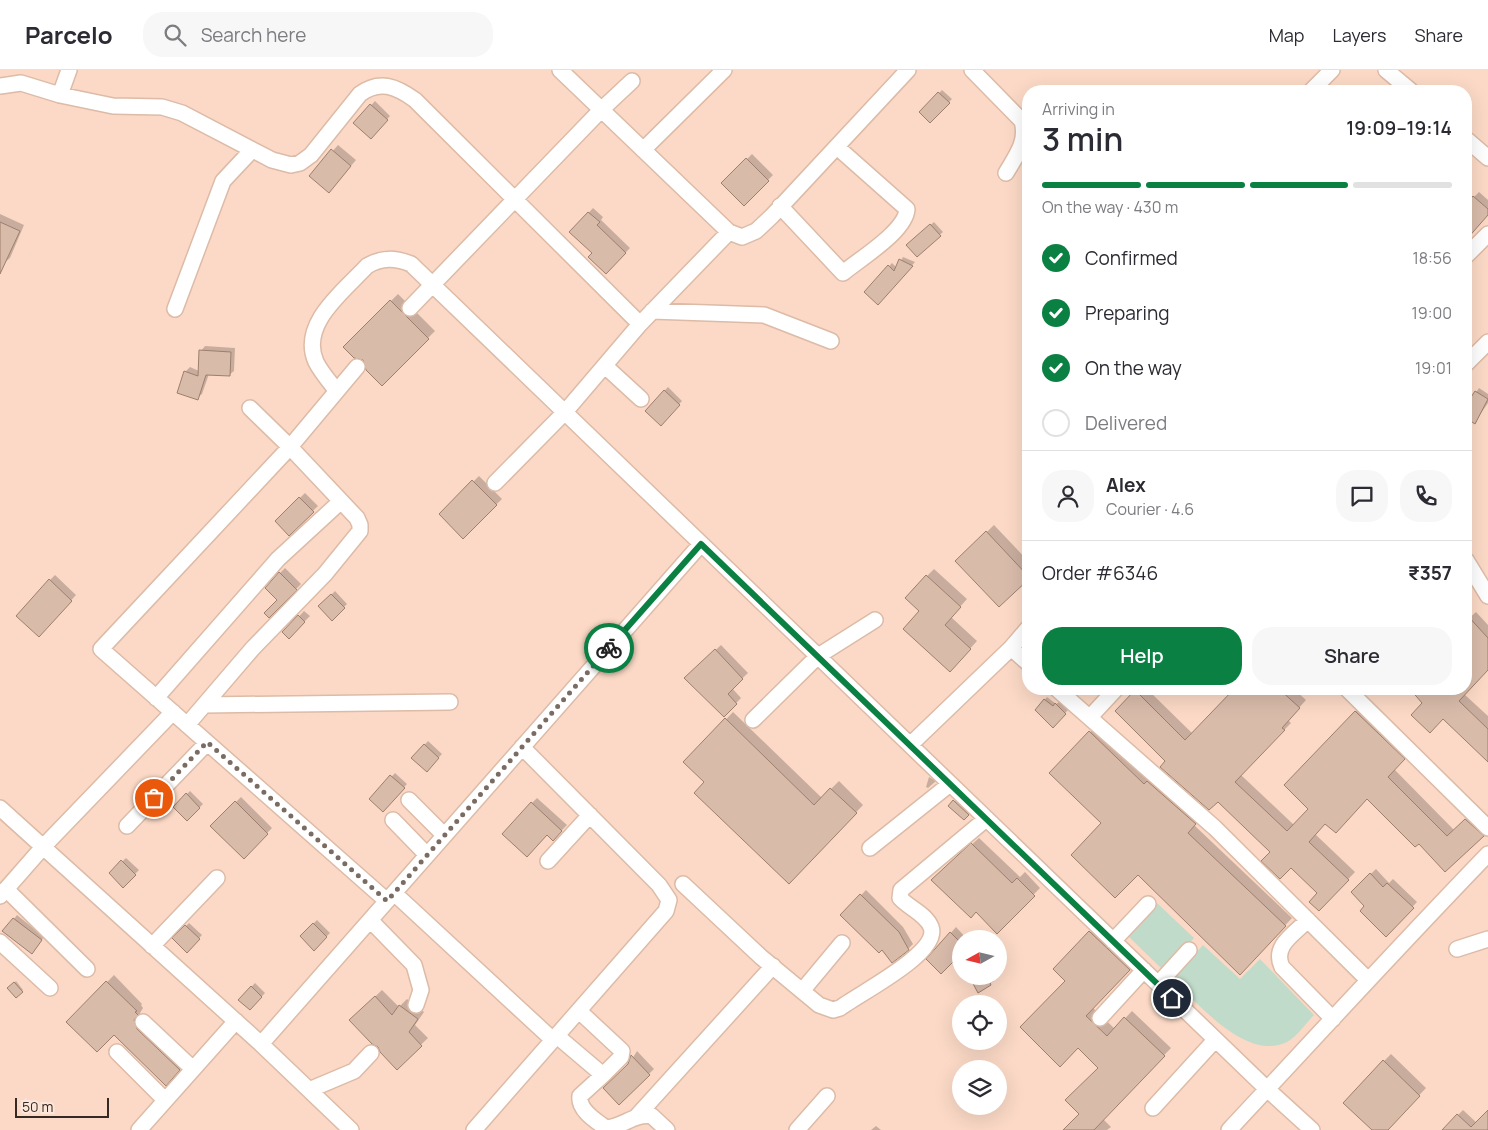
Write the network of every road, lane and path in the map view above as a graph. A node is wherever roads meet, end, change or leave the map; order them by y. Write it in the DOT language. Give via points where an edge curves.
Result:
graph roads {
  1 [pos="69,70"];
  2 [pos="560,70"];
  3 [pos="724,70"];
  4 [pos="908,70"];
  5 [pos="972,70"];
  6 [pos="1332,70"];
  7 [pos="1386,70"];
  8 [pos="632,81"];
  9 [pos="1317,85"];
  10 [pos="1404,85"];
  11 [pos="0,86"];
  12 [pos="60,95"];
  13 [pos="600,110"];
  14 [pos="1022,121"];
  15 [pos="1472,144"];
  16 [pos="1022,145"];
  17 [pos="837,147"];
  18 [pos="252,150"];
  19 [pos="643,150"];
  20 [pos="1488,158"];
  21 [pos="1006,173"];
  22 [pos="513,201"];
  23 [pos="780,206"];
  24 [pos="729,232"];
  25 [pos="1488,234"];
  26 [pos="1472,250"];
  27 [pos="432,284"];
  28 [pos="410,308"];
  29 [pos="175,309"];
  30 [pos="652,312"];
  31 [pos="640,324"];
  32 [pos="831,342"];
  33 [pos="1488,342"];
  34 [pos="1472,358"];
  35 [pos="605,366"];
  36 [pos="357,367"];
  37 [pos="336,390"];
  38 [pos="641,399"];
  39 [pos="250,408"];
  40 [pos="565,412"];
  41 [pos="290,446"];
  42 [pos="495,483"];
  43 [pos="340,502"];
  44 [pos="701,544"];
  45 [pos="1472,570"];
  46 [pos="1488,596"];
  47 [pos="875,620"];
  48 [pos="1022,635"];
  49 [pos="1011,648"];
  50 [pos="818,656"];
  51 [pos="1022,658"];
  52 [pos="1065,695"];
  53 [pos="1111,695"];
  54 [pos="1353,695"];
  55 [pos="156,698"];
  56 [pos="450,702"];
  57 [pos="204,705"];
  58 [pos="172,712"];
  59 [pos="1090,718"];
  60 [pos="754,720"];
  61 [pos="187,725"];
  62 [pos="207,742"];
  63 [pos="910,746"];
  64 [pos="522,747"];
  65 [pos="950,784"];
  66 [pos="408,800"];
  67 [pos="0,808"];
  68 [pos="590,815"];
  69 [pos="986,818"];
  70 [pos="393,820"];
  71 [pos="127,826"];
  72 [pos="1488,828"];
  73 [pos="444,835"];
  74 [pos="43,848"];
  75 [pos="870,848"];
  76 [pos="1488,854"];
  77 [pos="427,855"];
  78 [pos="548,861"];
  79 [pos="217,878"];
  80 [pos="683,884"];
  81 [pos="3,893"];
  82 [pos="390,897"];
  83 [pos="1148,904"];
  84 [pos="370,920"];
  85 [pos="1308,920"];
  86 [pos="1488,939"];
  87 [pos="1113,941"];
  88 [pos="0,942"];
  89 [pos="842,943"];
  90 [pos="152,946"];
  91 [pos="1457,949"];
  92 [pos="1189,950"];
  93 [pos="773,966"];
  94 [pos="88,969"];
  95 [pos="1144,970"];
  96 [pos="1367,979"];
  97 [pos="1158,984"];
  98 [pos="50,988"];
  99 [pos="802,991"];
  100 [pos="416,1005"];
  101 [pos="579,1011"];
  102 [pos="1100,1018"];
  103 [pos="1333,1019"];
  104 [pos="236,1021"];
  105 [pos="143,1022"];
  106 [pos="555,1038"];
  107 [pos="1215,1040"];
  108 [pos="260,1044"];
  109 [pos="117,1052"];
  110 [pos="371,1052"];
  111 [pos="192,1069"];
  112 [pos="603,1074"];
  113 [pos="1267,1089"];
  114 [pos="309,1090"];
  115 [pos="827,1096"];
  116 [pos="165,1100"];
  117 [pos="1153,1108"];
  118 [pos="637,1116"];
  119 [pos="138,1130"];
  120 [pos="351,1130"];
  121 [pos="474,1130"];
  122 [pos="667,1130"];
  123 [pos="797,1130"];
  124 [pos="1229,1130"];
  125 [pos="1312,1130"];
  1 -- 12 [label="street"];
  2 -- 13 [label="street"];
  3 -- 19 [label="street"];
  4 -- 17 [label="street"];
  5 -- 14 [label="street"];
  6 -- 9 [label="street"];
  7 -- 10 [label="street"];
  8 -- 13 [label="street"];
  11 -- 12 [label="street" via="21,83"];
  12 -- 18 [label="street" via="113,106 162,107 182,113"];
  13 -- 19 [label="street"];
  13 -- 22 [label="street"];
  15 -- 20 [label="street"];
  16 -- 21 [label="street"];
  17 -- 23 [label="street"];
  17 -- 23 [label="street" via="907,209 907,218 896,230 843,273"];
  18 -- 22 [label="street" via="282,164 300,163 311,155 360,94 379,85 392,86 415,100"];
  18 -- 29 [label="street" via="223,181"];
  19 -- 24 [label="street"];
  22 -- 27 [label="street"];
  22 -- 31 [label="street"];
  23 -- 24 [label="street" via="748,236"];
  24 -- 30 [label="street"];
  25 -- 26 [label="street"];
  27 -- 28 [label="street"];
  27 -- 37 [label="street" via="411,264 377,260 367,266 320,317 312,332 312,348 320,370"];
  27 -- 40 [label="street"];
  30 -- 31 [label="street"];
  30 -- 32 [label="street" via="764,316"];
  31 -- 35 [label="street"];
  33 -- 34 [label="street"];
  35 -- 38 [label="street"];
  35 -- 40 [label="street"];
  36 -- 37 [label="street"];
  37 -- 41 [label="street"];
  39 -- 41 [label="street"];
  40 -- 42 [label="street"];
  40 -- 44 [label="street"];
  41 -- 43 [label="street"];
  41 -- 55 [label="street" via="101,649"];
  43 -- 55 [label="street" via="278,559"];
  43 -- 57 [label="street" via="360,525 356,537"];
  44 -- 50 [label="street"];
  44 -- 64 [label="street"];
  45 -- 46 [label="street"];
  47 -- 50 [label="street"];
  48 -- 49 [label="street"];
  49 -- 51 [label="street"];
  49 -- 63 [label="street"];
  50 -- 60 [label="street"];
  50 -- 63 [label="street"];
  52 -- 59 [label="street"];
  53 -- 59 [label="street"];
  54 -- 72 [label="street"];
  55 -- 58 [label="street"];
  56 -- 57 [label="street"];
  57 -- 61 [label="street"];
  58 -- 61 [label="street"];
  58 -- 74 [label="street"];
  59 -- 85 [label="street" via="1215,828"];
  61 -- 62 [label="street"];
  62 -- 71 [label="street"];
  62 -- 82 [label="street"];
  63 -- 65 [label="street"];
  64 -- 68 [label="street"];
  64 -- 73 [label="street"];
  65 -- 69 [label="street"];
  65 -- 75 [label="street"];
  66 -- 73 [label="street"];
  67 -- 74 [label="street"];
  68 -- 78 [label="street"];
  68 -- 101 [label="street" via="659,885 669,900 666,911"];
  69 -- 87 [label="street"];
  69 -- 99 [label="street" via="902,890 900,898 928,920 932,929 924,950 907,965 840,1008 826,1009"];
  70 -- 77 [label="street"];
  73 -- 77 [label="street"];
  74 -- 81 [label="street"];
  74 -- 90 [label="street"];
  76 -- 96 [label="street"];
  77 -- 82 [label="street"];
  79 -- 90 [label="street"];
  80 -- 93 [label="street"];
  81 -- 94 [label="street"];
  82 -- 84 [label="street"];
  82 -- 106 [label="street"];
  83 -- 87 [label="street"];
  84 -- 100 [label="street" via="414,965 421,990"];
  84 -- 108 [label="street"];
  85 -- 96 [label="street"];
  85 -- 103 [label="street" via="1284,943 1278,951 1278,958 1282,967"];
  86 -- 91 [label="street"];
  87 -- 95 [label="street"];
  88 -- 98 [label="street"];
  89 -- 99 [label="street"];
  90 -- 104 [label="street"];
  92 -- 97 [label="street"];
  93 -- 99 [label="street"];
  93 -- 118 [label="street"];
  95 -- 97 [label="street"];
  95 -- 102 [label="street"];
  96 -- 103 [label="street"];
  97 -- 107 [label="street"];
  101 -- 106 [label="street"];
  101 -- 112 [label="street" via="622,1051 621,1057"];
  103 -- 113 [label="street"];
  104 -- 108 [label="street"];
  104 -- 111 [label="street"];
  105 -- 111 [label="street"];
  106 -- 112 [label="street"];
  106 -- 121 [label="street"];
  107 -- 113 [label="street"];
  107 -- 117 [label="street"];
  108 -- 114 [label="street"];
  109 -- 116 [label="street"];
  110 -- 114 [label="street" via="354,1071"];
  111 -- 116 [label="street"];
  112 -- 118 [label="street" via="580,1096 582,1107 606,1128"];
  113 -- 124 [label="street"];
  113 -- 125 [label="street"];
  114 -- 120 [label="street"];
  115 -- 123 [label="street"];
  116 -- 119 [label="street"];
  118 -- 122 [label="street" via="652,1116"];
}
